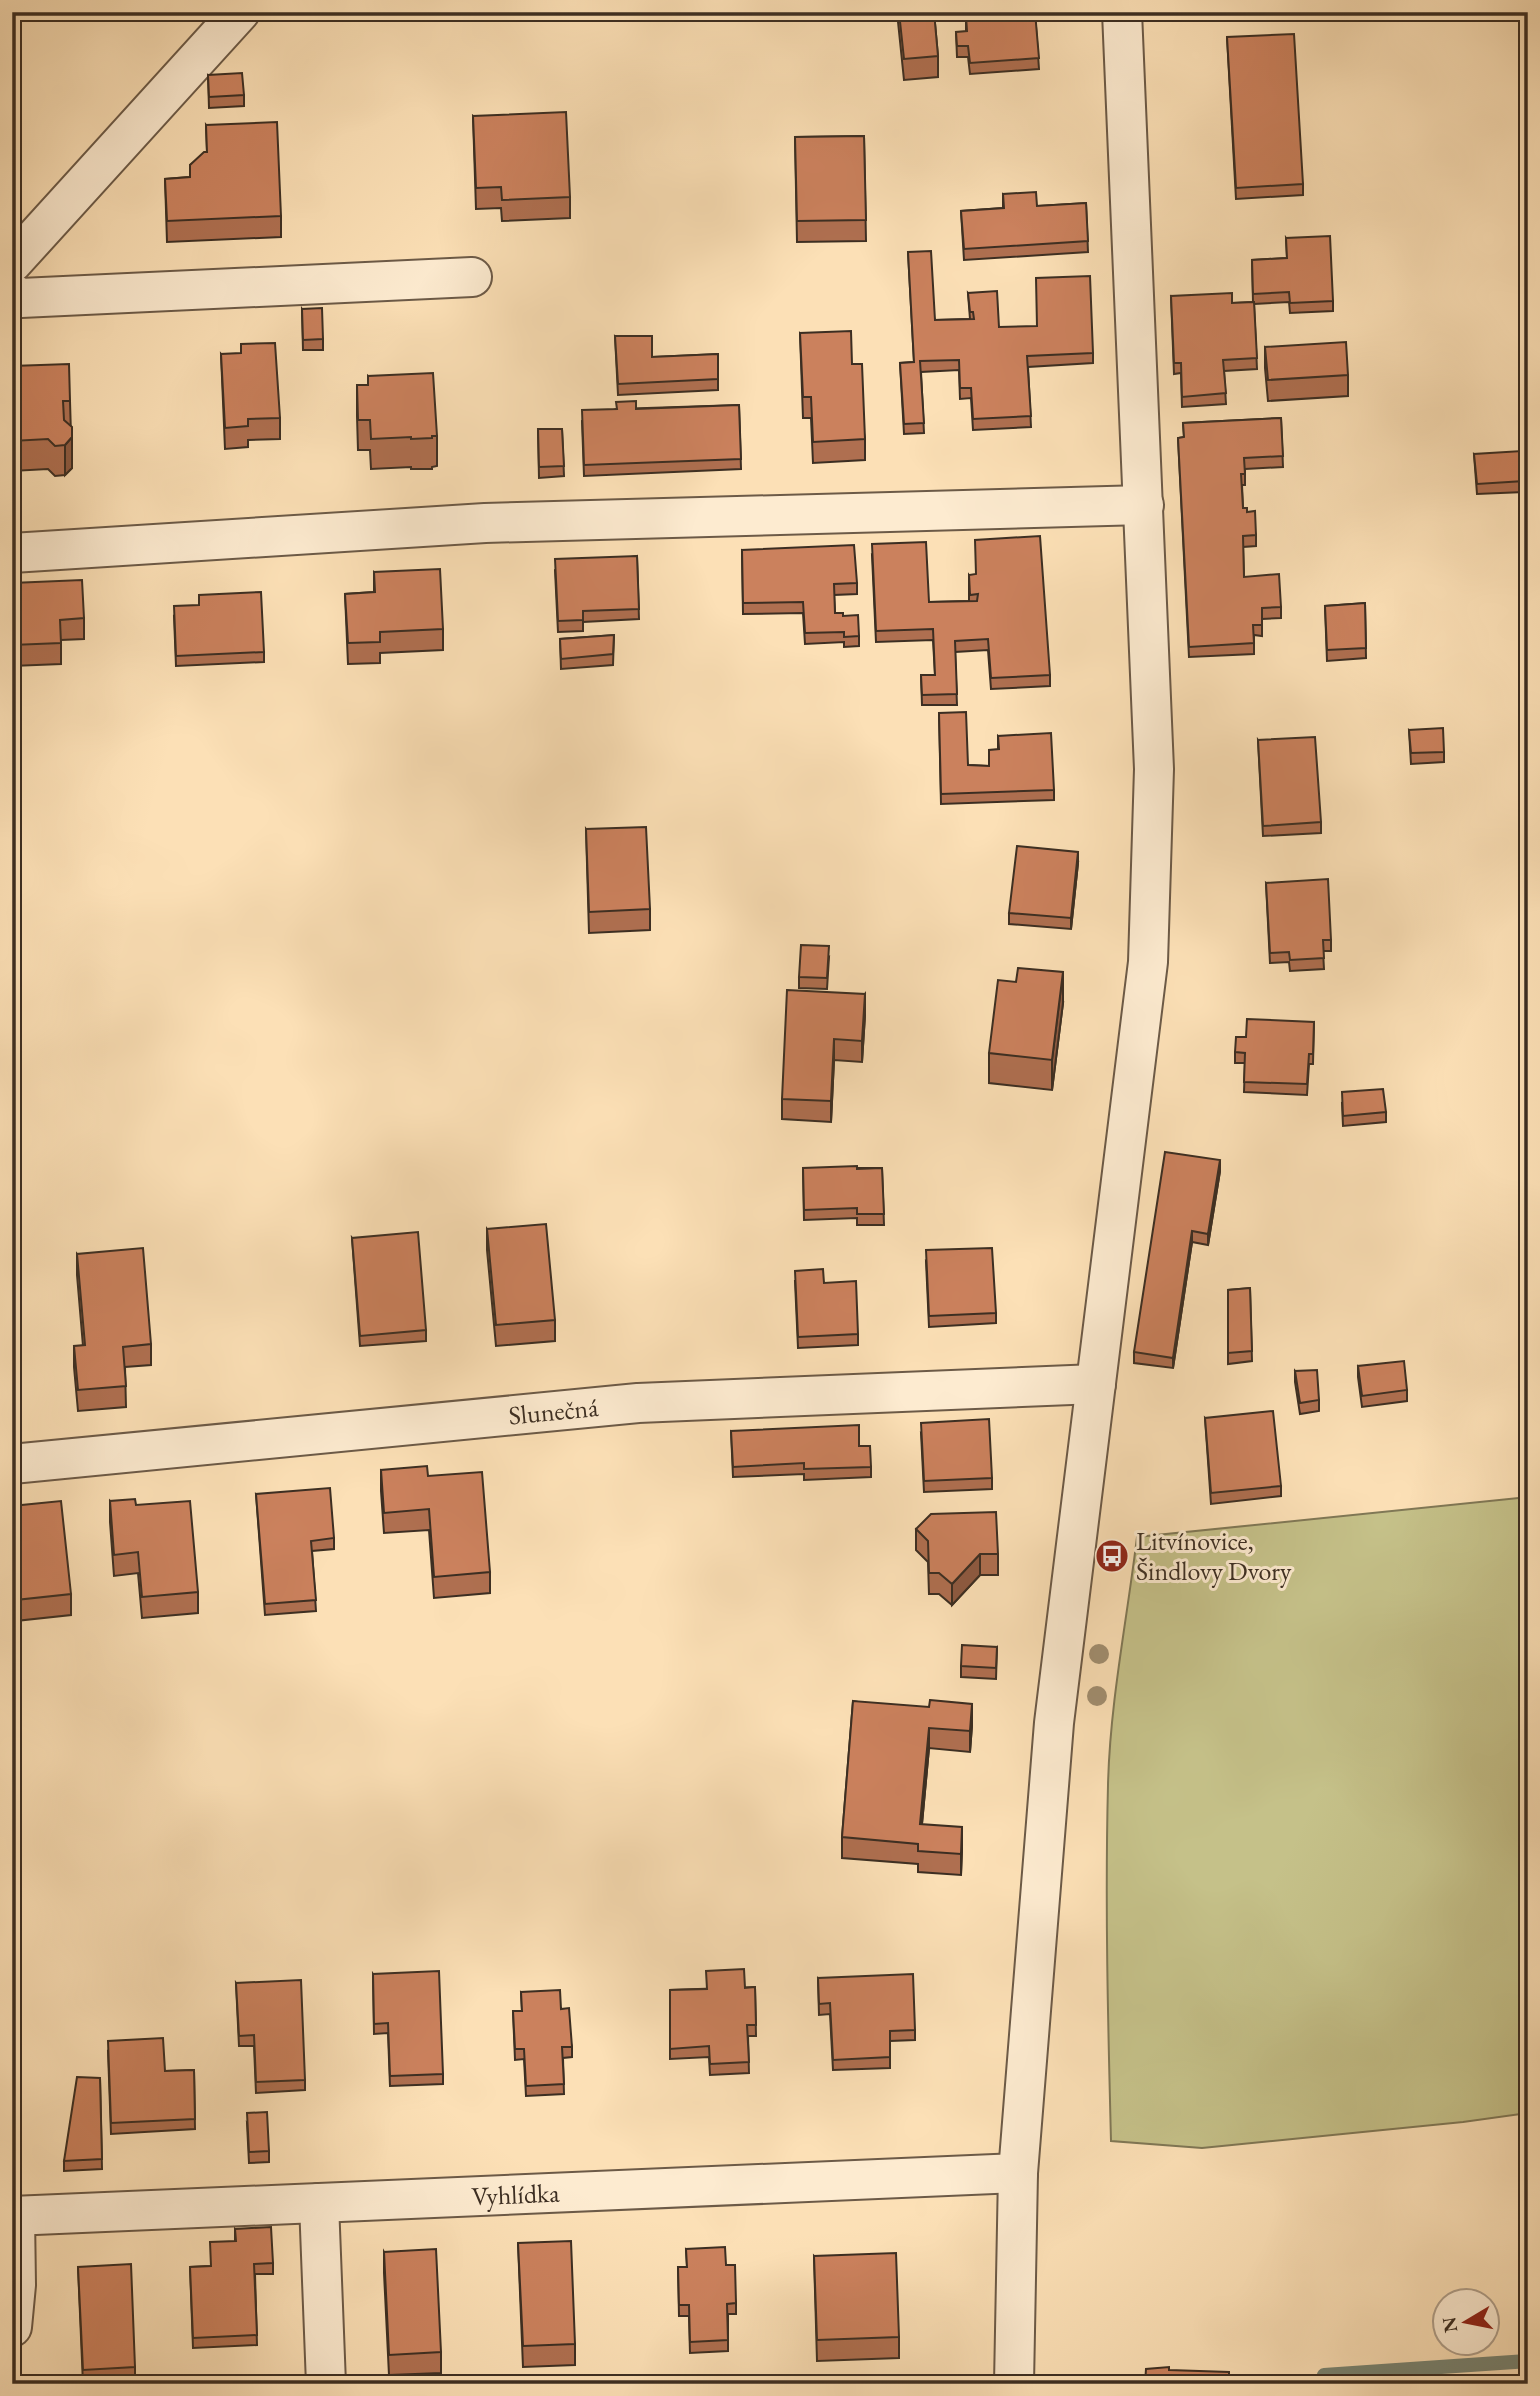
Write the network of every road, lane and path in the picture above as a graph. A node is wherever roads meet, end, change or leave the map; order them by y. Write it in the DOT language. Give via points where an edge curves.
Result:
graph roads {
  1 [pos="240,12"];
  2 [pos="1122,12"];
  3 [pos="12,262"];
  4 [pos="472,277"];
  5 [pos="12,293"];
  6 [pos="1144,505"];
  7 [pos="12,553"];
  8 [pos="1096,1384"];
  9 [pos="12,1464"];
  10 [pos="1018,2173"];
  11 [pos="319,2203"];
  12 [pos="14,2216"];
  13 [pos="12,2327"];
  14 [pos="326,2384"];
  15 [pos="1014,2384"];
  1 -- 3 [label="street"];
  2 -- 6 [label="street"];
  4 -- 5 [label="street" via="21,298"];
  6 -- 7 [label="street" via="485,523"];
  6 -- 8 [label="street" via="1154,769 1149,962"];
  8 -- 9 [label="street, Slunečná" via="638,1402"];
  8 -- 10 [label="street" via="1057,1688"];
  10 -- 11 [label="street, Vyhlídka"];
  10 -- 15 [label="street"];
  11 -- 12 [label="street, Vyhlídka"];
  11 -- 14 [label="street"];
  12 -- 13 [label="street"];
}
